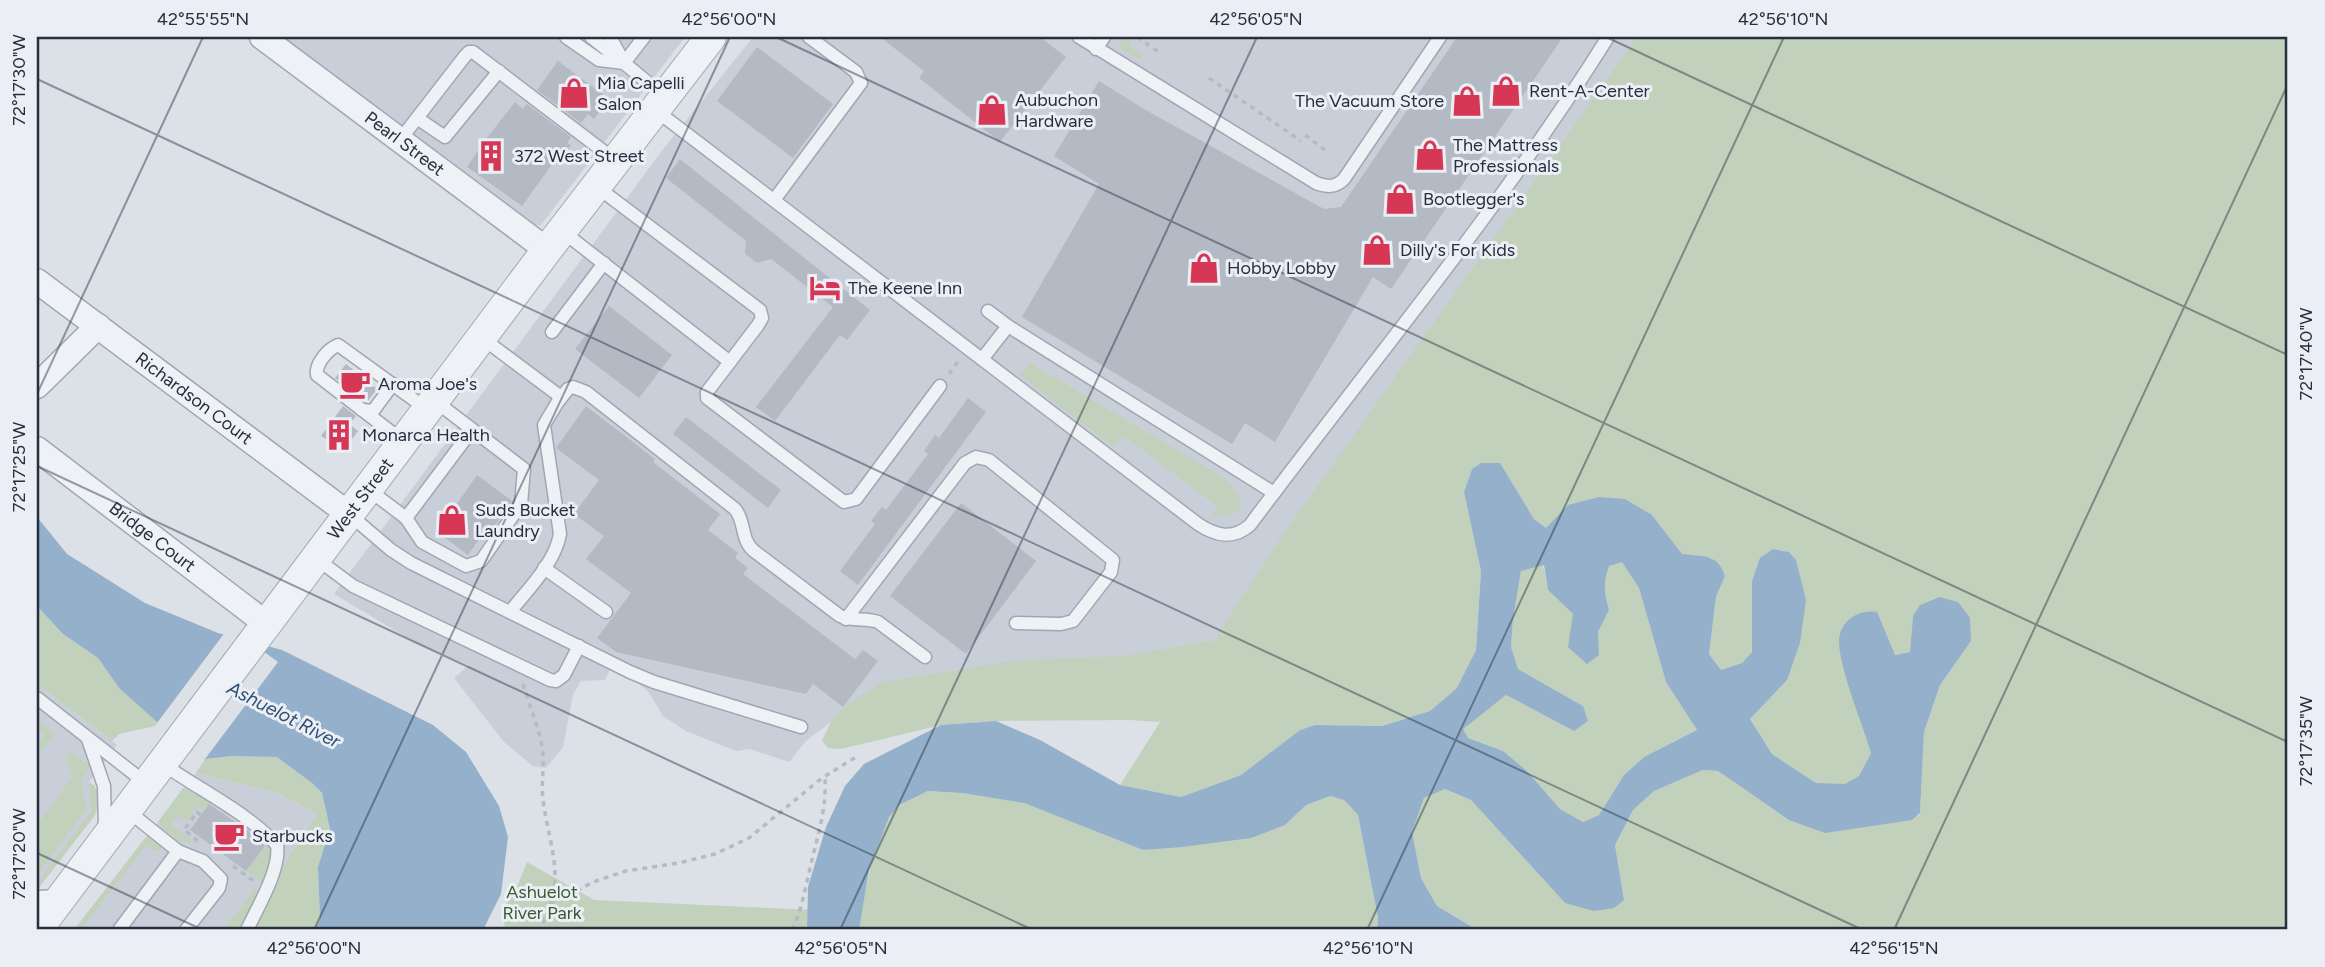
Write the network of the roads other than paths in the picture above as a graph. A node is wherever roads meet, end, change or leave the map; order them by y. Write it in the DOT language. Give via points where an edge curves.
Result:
graph roads {
  1 [pos="261,37"];
  2 [pos="566,37"];
  3 [pos="592,37"];
  4 [pos="610,37"];
  5 [pos="616,37"];
  6 [pos="644,37"];
  7 [pos="711,37"];
  8 [pos="809,37"];
  9 [pos="1079,37"];
  10 [pos="1104,37"];
  11 [pos="1440,37"];
  12 [pos="1608,37"];
  13 [pos="1096,49"];
  14 [pos="624,63"];
  15 [pos="499,71"];
  16 [pos="659,103"];
  17 [pos="417,118"];
  18 [pos="400,140"];
  19 [pos="615,160"];
  20 [pos="596,186"];
  21 [pos="774,200"];
  22 [pos="555,240"];
  23 [pos="604,263"];
  24 [pos="37,281"];
  25 [pos="988,311"];
  26 [pos="98,326"];
  27 [pos="1008,326"];
  28 [pos="552,332"];
  29 [pos="482,338"];
  30 [pos="982,359"];
  31 [pos="730,362"];
  32 [pos="393,384"];
  33 [pos="37,386"];
  34 [pos="940,386"];
  35 [pos="561,397"];
  36 [pos="432,406"];
  37 [pos="362,410"];
  38 [pos="472,430"];
  39 [pos="405,442"];
  40 [pos="37,449"];
  41 [pos="369,490"];
  42 [pos="1274,493"];
  43 [pos="350,515"];
  44 [pos="407,518"];
  45 [pos="317,559"];
  46 [pos="544,568"];
  47 [pos="510,612"];
  48 [pos="606,612"];
  49 [pos="846,619"];
  50 [pos="1016,623"];
  51 [pos="261,634"];
  52 [pos="579,646"];
  53 [pos="925,657"];
  54 [pos="37,698"];
  55 [pos="801,727"];
  56 [pos="88,739"];
  57 [pos="164,763"];
  58 [pos="128,811"];
  59 [pos="104,843"];
  60 [pos="178,851"];
  61 [pos="50,896"];
  62 [pos="37,930"];
  63 [pos="119,930"];
  64 [pos="186,930"];
  65 [pos="247,930"];
  1 -- 18 [label="street, Pearl Street"];
  2 -- 14 [label="lane" via="592,57"];
  3 -- 14 [label="lane"];
  4 -- 14 [label="lane"];
  5 -- 14 [label="lane"];
  6 -- 14 [label="lane"];
  7 -- 16 [label="street, West Street"];
  8 -- 21 [label="lane" via="856,72 861,83"];
  9 -- 13 [label="lane"];
  10 -- 13 [label="lane"];
  11 -- 13 [label="lane" via="1344,180 1333,187 1317,183"];
  12 -- 42 [label="lane" via="1428,293"];
  14 -- 16 [label="lane"];
  15 -- 17 [label="lane" via="447,136"];
  15 -- 17 [label="lane" via="470,51"];
  15 -- 19 [label="lane"];
  16 -- 19 [label="street, West Street"];
  16 -- 21 [label="lane"];
  17 -- 18 [label="lane"];
  18 -- 22 [label="street, Pearl Street"];
  19 -- 20 [label="street, West Street"];
  20 -- 22 [label="street, West Street"];
  20 -- 31 [label="lane" via="760,310 758,325"];
  21 -- 30 [label="lane"];
  22 -- 23 [label="lane"];
  22 -- 29 [label="street, West Street"];
  23 -- 28 [label="lane"];
  23 -- 31 [label="lane"];
  24 -- 26 [label="street, Richardson Court"];
  25 -- 27 [label="lane"];
  26 -- 33 [label="street"];
  26 -- 43 [label="street, Richardson Court"];
  27 -- 30 [label="lane"];
  27 -- 42 [label="lane"];
  29 -- 35 [label="lane"];
  29 -- 36 [label="street, West Street"];
  30 -- 42 [label="lane" via="1209,531 1226,535 1242,531"];
  31 -- 34 [label="lane" via="707,391 710,403 844,502 856,499"];
  32 -- 36 [label="lane"];
  32 -- 37 [label="lane" via="373,411"];
  32 -- 37 [label="lane" via="341,346 332,348 315,371"];
  35 -- 46 [label="lane" via="544,425 560,534"];
  35 -- 49 [label="lane" via="573,387 586,392 735,509 748,546"];
  36 -- 38 [label="lane"];
  36 -- 39 [label="street, West Street"];
  37 -- 39 [label="lane"];
  38 -- 44 [label="lane"];
  38 -- 44 [label="lane" via="524,469 521,504 481,561 466,566 422,542"];
  39 -- 41 [label="street, West Street"];
  40 -- 51 [label="street, Bridge Court"];
  41 -- 43 [label="street, West Street"];
  41 -- 44 [label="lane"];
  43 -- 45 [label="street, West Street"];
  43 -- 47 [label="lane" via="411,563"];
  45 -- 51 [label="street, West Street"];
  45 -- 52 [label="lane" via="353,586 556,681"];
  46 -- 47 [label="lane"];
  46 -- 48 [label="lane"];
  47 -- 52 [label="lane"];
  49 -- 50 [label="lane" via="965,463 976,457 989,460 1113,561 1111,572 1073,621"];
  49 -- 53 [label="lane" via="878,622"];
  51 -- 57 [label="street, West Street"];
  52 -- 55 [label="lane" via="653,681"];
  54 -- 56 [label="lane"];
  56 -- 57 [label="lane"];
  56 -- 59 [label="lane" via="104,786"];
  57 -- 58 [label="street, West Street"];
  57 -- 65 [label="lane" via="277,845 273,872"];
  58 -- 59 [label="street, West Street"];
  58 -- 60 [label="lane"];
  59 -- 61 [label="street, West Street"];
  60 -- 63 [label="lane"];
  60 -- 64 [label="lane" via="203,861 222,883"];
  61 -- 62 [label="street, West Street"];
}
